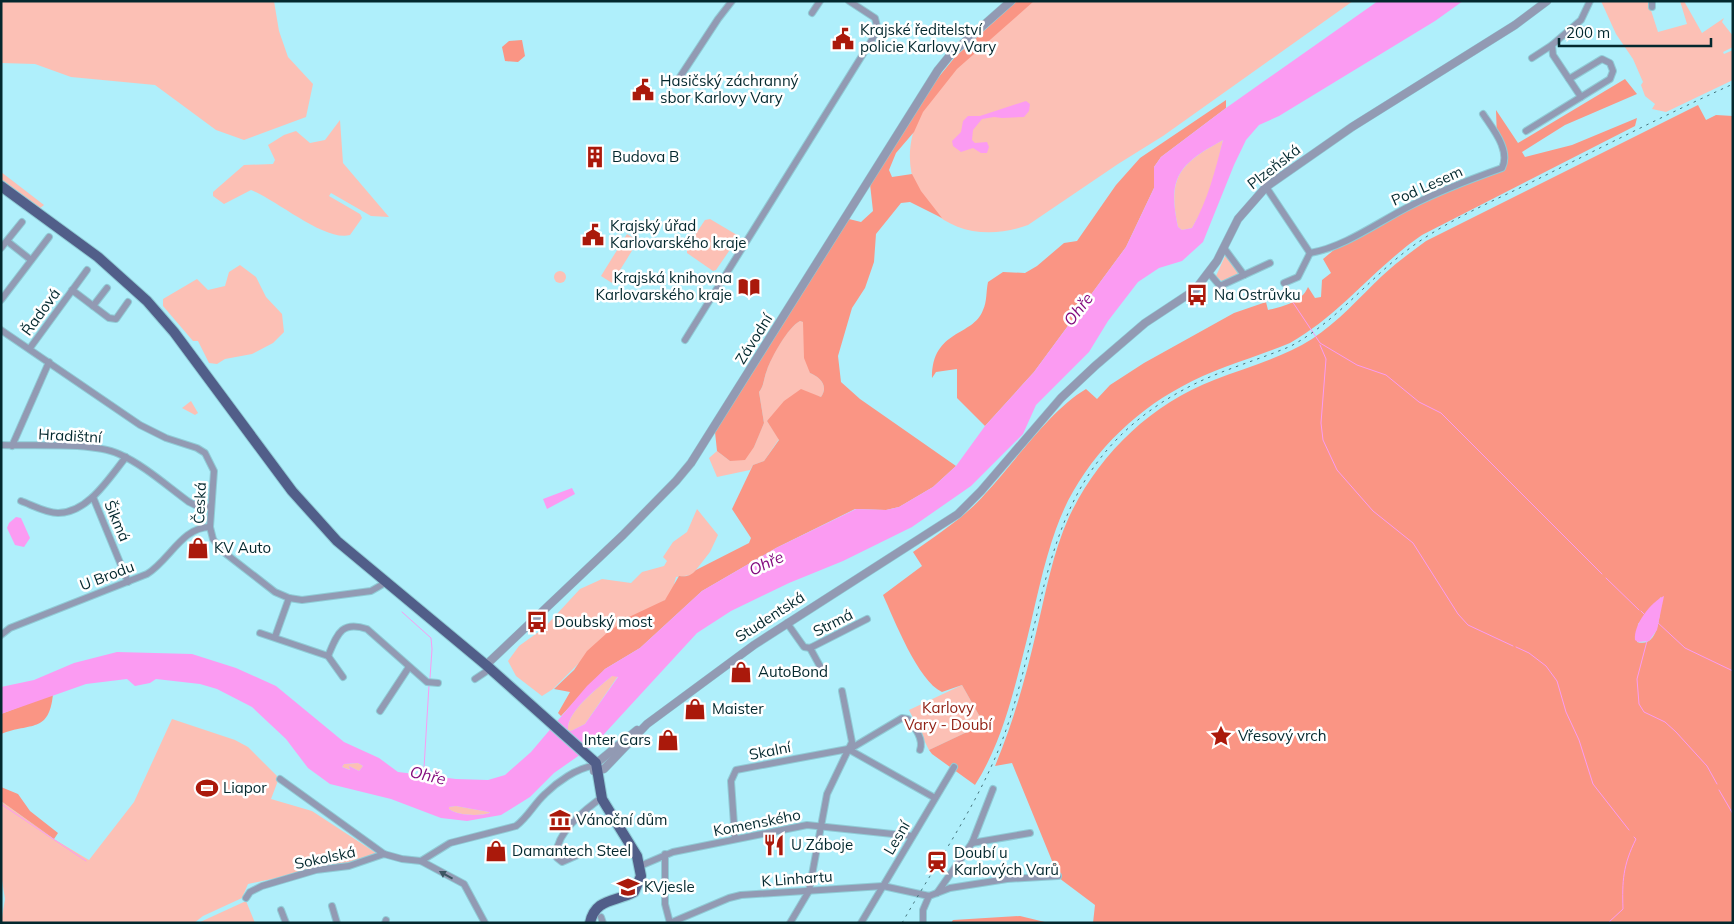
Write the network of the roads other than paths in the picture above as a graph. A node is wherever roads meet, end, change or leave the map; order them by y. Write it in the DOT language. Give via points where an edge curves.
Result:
graph roads {
  1 [pos="732,1"];
  2 [pos="820,1"];
  3 [pos="849,1"];
  4 [pos="1011,1"];
  5 [pos="1546,1"];
  6 [pos="1590,1"];
  7 [pos="812,13"];
  8 [pos="1552,46"];
  9 [pos="1532,58"];
  10 [pos="1569,79"];
  11 [pos="676,83"];
  12 [pos="1581,97"];
  13 [pos="1483,114"];
  14 [pos="1526,131"];
  15 [pos="1,186"];
  16 [pos="1266,187"];
  17 [pos="22,222"];
  18 [pos="48,237"];
  19 [pos="7,241"];
  20 [pos="1,248"];
  21 [pos="1224,248"];
  22 [pos="1310,253"];
  23 [pos="31,260"];
  24 [pos="1270,262"];
  25 [pos="88,270"];
  26 [pos="1209,273"];
  27 [pos="1244,275"];
  28 [pos="1284,283"];
  29 [pos="107,288"];
  30 [pos="72,290"];
  31 [pos="1,300"];
  32 [pos="128,302"];
  33 [pos="93,306"];
  34 [pos="1,330"];
  35 [pos="685,340"];
  36 [pos="30,348"];
  37 [pos="49,362"];
  38 [pos="1061,398"];
  39 [pos="1,445"];
  40 [pos="12,446"];
  41 [pos="126,457"];
  42 [pos="93,498"];
  43 [pos="21,501"];
  44 [pos="211,507"];
  45 [pos="210,527"];
  46 [pos="128,582"];
  47 [pos="385,583"];
  48 [pos="289,598"];
  49 [pos="867,619"];
  50 [pos="788,622"];
  51 [pos="260,633"];
  52 [pos="1,635"];
  53 [pos="275,637"];
  54 [pos="810,648"];
  55 [pos="328,656"];
  56 [pos="409,666"];
  57 [pos="488,667"];
  58 [pos="821,668"];
  59 [pos="343,677"];
  60 [pos="475,679"];
  61 [pos="438,683"];
  62 [pos="842,691"];
  63 [pos="380,711"];
  64 [pos="848,749"];
  65 [pos="920,750"];
  66 [pos="595,765"];
  67 [pos="954,766"];
  68 [pos="280,779"];
  69 [pos="994,790"];
  70 [pos="935,798"];
  71 [pos="600,800"];
  72 [pos="820,825"];
  73 [pos="1030,833"];
  74 [pos="912,836"];
  75 [pos="735,839"];
  76 [pos="972,843"];
  77 [pos="384,854"];
  78 [pos="580,854"];
  79 [pos="665,854"];
  80 [pos="421,861"];
  81 [pos="639,865"];
  82 [pos="1058,876"];
  83 [pos="883,886"];
  84 [pos="810,891"];
  85 [pos="932,895"];
  86 [pos="246,898"];
  87 [pos="332,906"];
  88 [pos="281,910"];
  89 [pos="286,923"];
  90 [pos="337,923"];
  91 [pos="485,923"];
  92 [pos="590,923"];
  93 [pos="670,923"];
  94 [pos="790,923"];
  95 [pos="861,923"];
  96 [pos="923,923"];
  1 -- 11 [label="street"];
  2 -- 7 [label="street"];
  3 -- 35 [label="street" via="875,18 878,30"];
  4 -- 57 [label="street, Závodní" via="951,54 938,70 691,463"];
  5 -- 16 [label="street, Plzeňská" via="1515,25 1352,127"];
  6 -- 8 [label="street" via="1581,20"];
  8 -- 9 [label="street"];
  8 -- 10 [label="street" via="1553,56"];
  10 -- 12 [label="street"];
  10 -- 12 [label="street" via="1602,59 1610,63 1613,72 1610,79"];
  12 -- 14 [label="street"];
  13 -- 22 [label="street, Pod Lesem" via="1500,140 1504,158 1502,168 1412,205 1326,250"];
  15 -- 47 [label="main road" via="98,257 138,292 174,332 307,509 342,546"];
  16 -- 21 [label="street, Plzeňská" via="1238,219"];
  16 -- 22 [label="street"];
  17 -- 19 [label="street"];
  18 -- 23 [label="street"];
  19 -- 20 [label="street"];
  19 -- 23 [label="street"];
  21 -- 26 [label="street, Plzeňská"];
  21 -- 27 [label="street"];
  22 -- 28 [label="street" via="1298,276"];
  23 -- 31 [label="street"];
  24 -- 27 [label="street"];
  25 -- 30 [label="street, Řadová"];
  26 -- 27 [label="street" via="1220,286"];
  26 -- 38 [label="street, Plzeňská" via="1191,294 1145,323"];
  29 -- 33 [label="street"];
  30 -- 33 [label="street, Řadová"];
  30 -- 36 [label="street, Řadová"];
  32 -- 33 [label="street, Řadová" via="116,319 109,318"];
  34 -- 36 [label="street, Česká"];
  36 -- 37 [label="street, Česká"];
  37 -- 40 [label="street"];
  37 -- 44 [label="street, Česká" via="140,424 205,453 214,471"];
  38 -- 50 [label="street, Studentská" via="981,492 958,514"];
  39 -- 40 [label="street, Hradištní"];
  40 -- 41 [label="street, Hradištní" via="94,448"];
  41 -- 42 [label="street, Šikmá"];
  41 -- 44 [label="street, Hradištní" via="189,502"];
  42 -- 43 [label="street, Šikmá" via="58,513"];
  42 -- 46 [label="street, Šikmá"];
  44 -- 45 [label="street, Česká"];
  45 -- 46 [label="street, U Brodu" via="192,530 157,568"];
  45 -- 48 [label="street, Česká" via="221,550 275,592"];
  46 -- 52 [label="street, U Brodu" via="10,628"];
  47 -- 48 [label="street, Česká" via="371,591 302,600"];
  47 -- 57 [label="main road"];
  48 -- 53 [label="street"];
  49 -- 54 [label="street, Strmá"];
  50 -- 54 [label="street, Strmá" via="804,647"];
  50 -- 66 [label="street, Studentská" via="640,727"];
  51 -- 53 [label="street"];
  53 -- 55 [label="street"];
  54 -- 58 [label="street, Strmá"];
  55 -- 56 [label="street" via="340,631 359,626"];
  55 -- 59 [label="street"];
  56 -- 61 [label="street" via="429,682"];
  56 -- 63 [label="street"];
  57 -- 60 [label="street"];
  57 -- 66 [label="main road"];
  62 -- 64 [label="street" via="852,742"];
  64 -- 65 [label="street" via="902,718 908,719 916,731 922,744"];
  64 -- 70 [label="street"];
  64 -- 72 [label="street" via="827,794"];
  64 -- 75 [label="street, Skalní" via="736,770 731,781"];
  66 -- 71 [label="main road"];
  66 -- 71 [label="main road"];
  66 -- 80 [label="street" via="581,769 545,794 516,826 450,844"];
  67 -- 70 [label="street, Lesní"];
  68 -- 77 [label="street, Sokolská"];
  69 -- 76 [label="street"];
  70 -- 74 [label="street, Lesní"];
  71 -- 78 [label="street" via="582,814 560,839 555,850 562,862"];
  71 -- 81 [label="main road" via="630,843"];
  72 -- 74 [label="street, Komenského"];
  72 -- 75 [label="street, Komenského"];
  72 -- 84 [label="street"];
  73 -- 76 [label="street"];
  74 -- 83 [label="street, Lesní"];
  75 -- 79 [label="street, Komenského"];
  76 -- 85 [label="street"];
  77 -- 80 [label="street, Sokolská"];
  77 -- 86 [label="street, Sokolská" via="349,866 316,870 262,886"];
  79 -- 81 [label="street, Komenského"];
  79 -- 93 [label="street" via="665,904"];
  91 -- 80 [label="street, Sokolská, one-way" via="464,884"];
  81 -- 92 [label="main road" via="640,882 634,892 600,905"];
  82 -- 85 [label="street, K Linhartu" via="1006,879 950,888"];
  83 -- 84 [label="street, K Linhartu"];
  83 -- 85 [label="street, K Linhartu"];
  83 -- 95 [label="street, Lesní"];
  84 -- 93 [label="street, K Linhartu" via="729,898"];
  84 -- 94 [label="street"];
  85 -- 96 [label="street" via="923,910"];
  87 -- 90 [label="street"];
  88 -- 89 [label="street"];
}
